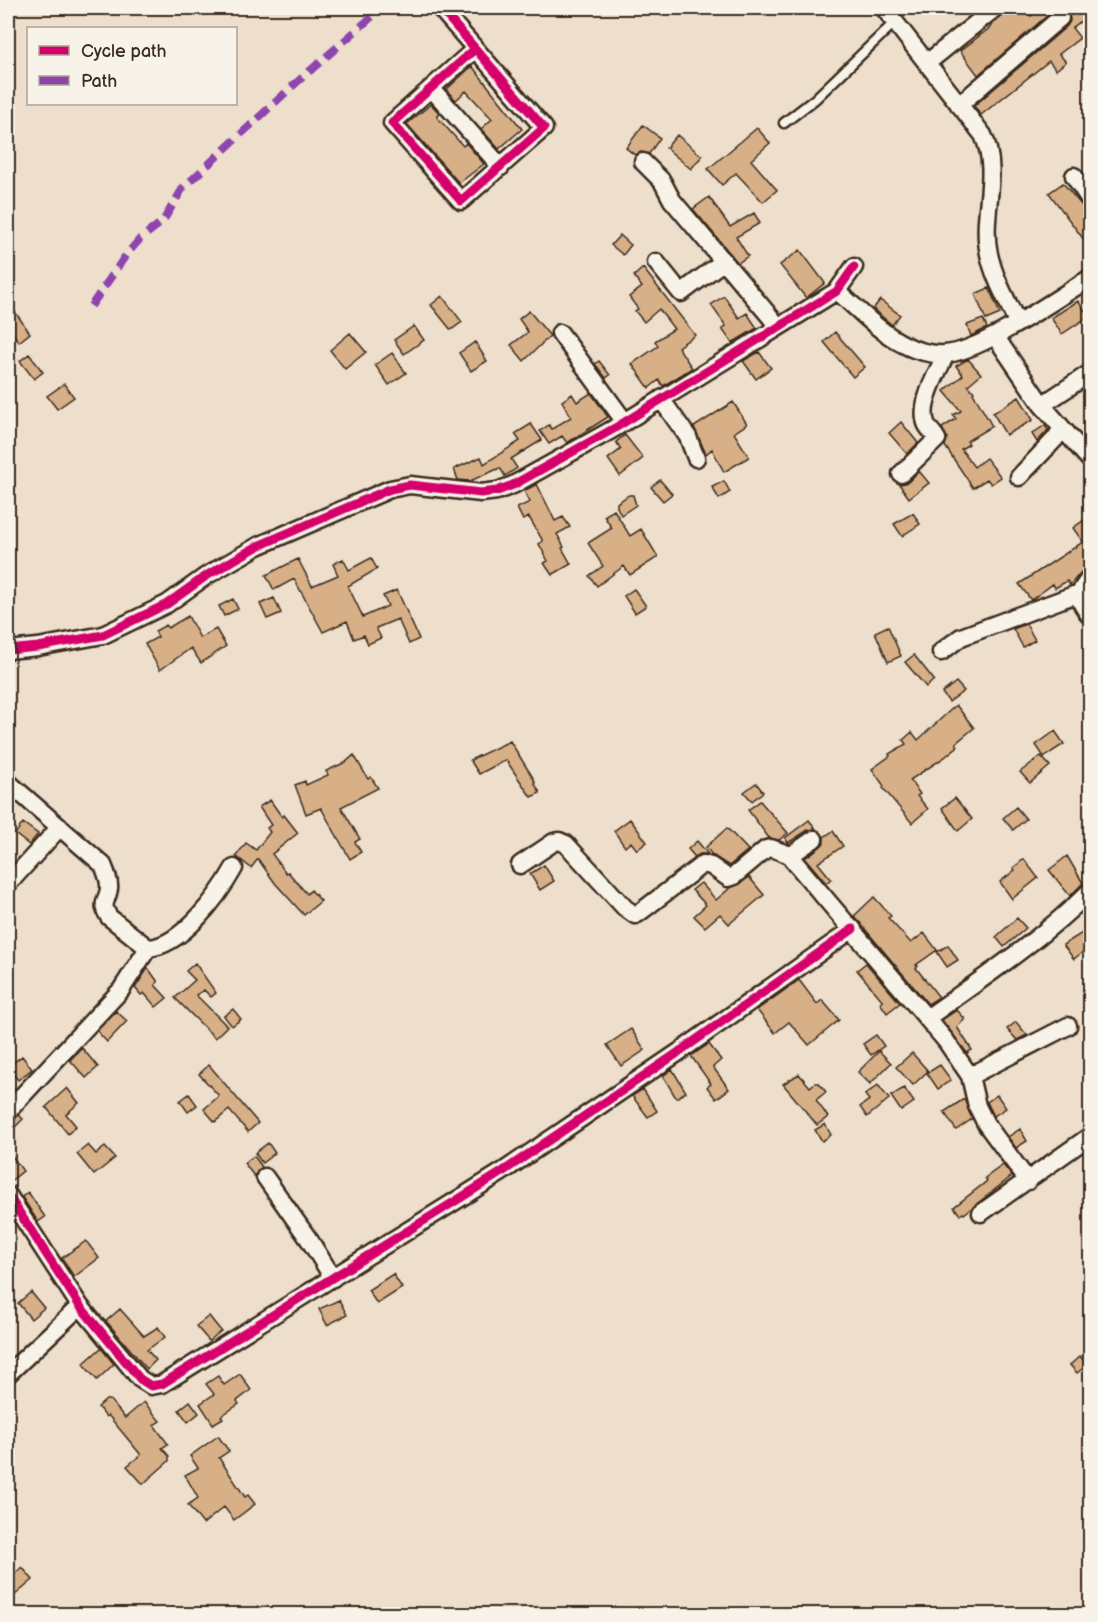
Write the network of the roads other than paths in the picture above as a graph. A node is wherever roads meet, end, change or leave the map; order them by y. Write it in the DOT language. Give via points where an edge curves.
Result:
graph roads {
  1 [pos="440,8"];
  2 [pos="884,8"];
  3 [pos="994,8"];
  4 [pos="1060,18"];
  5 [pos="895,22"];
  6 [pos="475,49"];
  7 [pos="927,63"];
  8 [pos="431,88"];
  9 [pos="959,105"];
  10 [pos="784,123"];
  11 [pos="643,162"];
  12 [pos="501,167"];
  13 [pos="1074,176"];
  14 [pos="1090,200"];
  15 [pos="724,261"];
  16 [pos="656,262"];
  17 [pos="854,267"];
  18 [pos="1090,278"];
  19 [pos="837,291"];
  20 [pos="1017,322"];
  21 [pos="778,326"];
  22 [pos="560,333"];
  23 [pos="995,336"];
  24 [pos="946,354"];
  25 [pos="1090,373"];
  26 [pos="661,399"];
  27 [pos="1042,405"];
  28 [pos="625,422"];
  29 [pos="1062,428"];
  30 [pos="696,458"];
  31 [pos="1090,460"];
  32 [pos="902,474"];
  33 [pos="1019,477"];
  34 [pos="1090,578"];
  35 [pos="1079,593"];
  36 [pos="1090,616"];
  37 [pos="8,650"];
  38 [pos="941,652"];
  39 [pos="10,784"];
  40 [pos="60,827"];
  41 [pos="814,839"];
  42 [pos="793,856"];
  43 [pos="520,865"];
  44 [pos="234,868"];
  45 [pos="8,884"];
  46 [pos="1090,891"];
  47 [pos="853,929"];
  48 [pos="148,948"];
  49 [pos="927,1018"];
  50 [pos="1068,1026"];
  51 [pos="970,1076"];
  52 [pos="8,1111"];
  53 [pos="1090,1136"];
  54 [pos="265,1177"];
  55 [pos="1028,1181"];
  56 [pos="8,1195"];
  57 [pos="981,1213"];
  58 [pos="333,1278"];
  59 [pos="80,1306"];
  60 [pos="8,1374"];
  1 -- 6 [label="street"];
  2 -- 5 [label="street"];
  3 -- 7 [label="street"];
  4 -- 9 [label="street"];
  5 -- 7 [label="street"];
  5 -- 10 [label="lane" via="815,99"];
  6 -- 8 [label="street"];
  6 -- 12 [label="street" via="544,128"];
  7 -- 9 [label="street"];
  8 -- 12 [label="street"];
  8 -- 12 [label="street" via="392,123 459,200"];
  9 -- 20 [label="street" via="990,150 989,253"];
  11 -- 15 [label="street"];
  13 -- 14 [label="street"];
  15 -- 16 [label="street" via="681,293"];
  15 -- 21 [label="street"];
  17 -- 19 [label="street"];
  18 -- 20 [label="street"];
  19 -- 21 [label="street"];
  19 -- 24 [label="street" via="906,345"];
  20 -- 23 [label="street"];
  21 -- 26 [label="street"];
  22 -- 28 [label="street"];
  23 -- 24 [label="street"];
  23 -- 27 [label="street"];
  24 -- 32 [label="street" via="924,413 927,427 937,439"];
  25 -- 27 [label="street"];
  26 -- 28 [label="street"];
  26 -- 30 [label="street" via="688,437"];
  27 -- 29 [label="street"];
  28 -- 37 [label="street" via="497,491 410,486 390,489 258,546 166,604 103,635"];
  29 -- 31 [label="street"];
  29 -- 33 [label="street"];
  34 -- 35 [label="street"];
  35 -- 36 [label="street"];
  35 -- 38 [label="street" via="961,637"];
  39 -- 40 [label="street"];
  40 -- 45 [label="street"];
  40 -- 48 [label="street" via="103,865 108,876 104,903 109,917"];
  41 -- 42 [label="street"];
  42 -- 43 [label="street" via="766,849 728,878 703,864 635,915 560,841"];
  42 -- 47 [label="street"];
  44 -- 48 [label="street" via="213,902 191,924 165,945"];
  46 -- 49 [label="street" via="1008,959"];
  47 -- 49 [label="street"];
  47 -- 58 [label="street" via="512,1166"];
  48 -- 52 [label="street" via="120,990"];
  49 -- 51 [label="street"];
  50 -- 51 [label="street"];
  51 -- 55 [label="street" via="980,1114"];
  53 -- 55 [label="street"];
  54 -- 58 [label="street"];
  55 -- 57 [label="street"];
  56 -- 59 [label="street"];
  58 -- 59 [label="street" via="162,1384 151,1386 140,1379"];
  59 -- 60 [label="street"];
}
